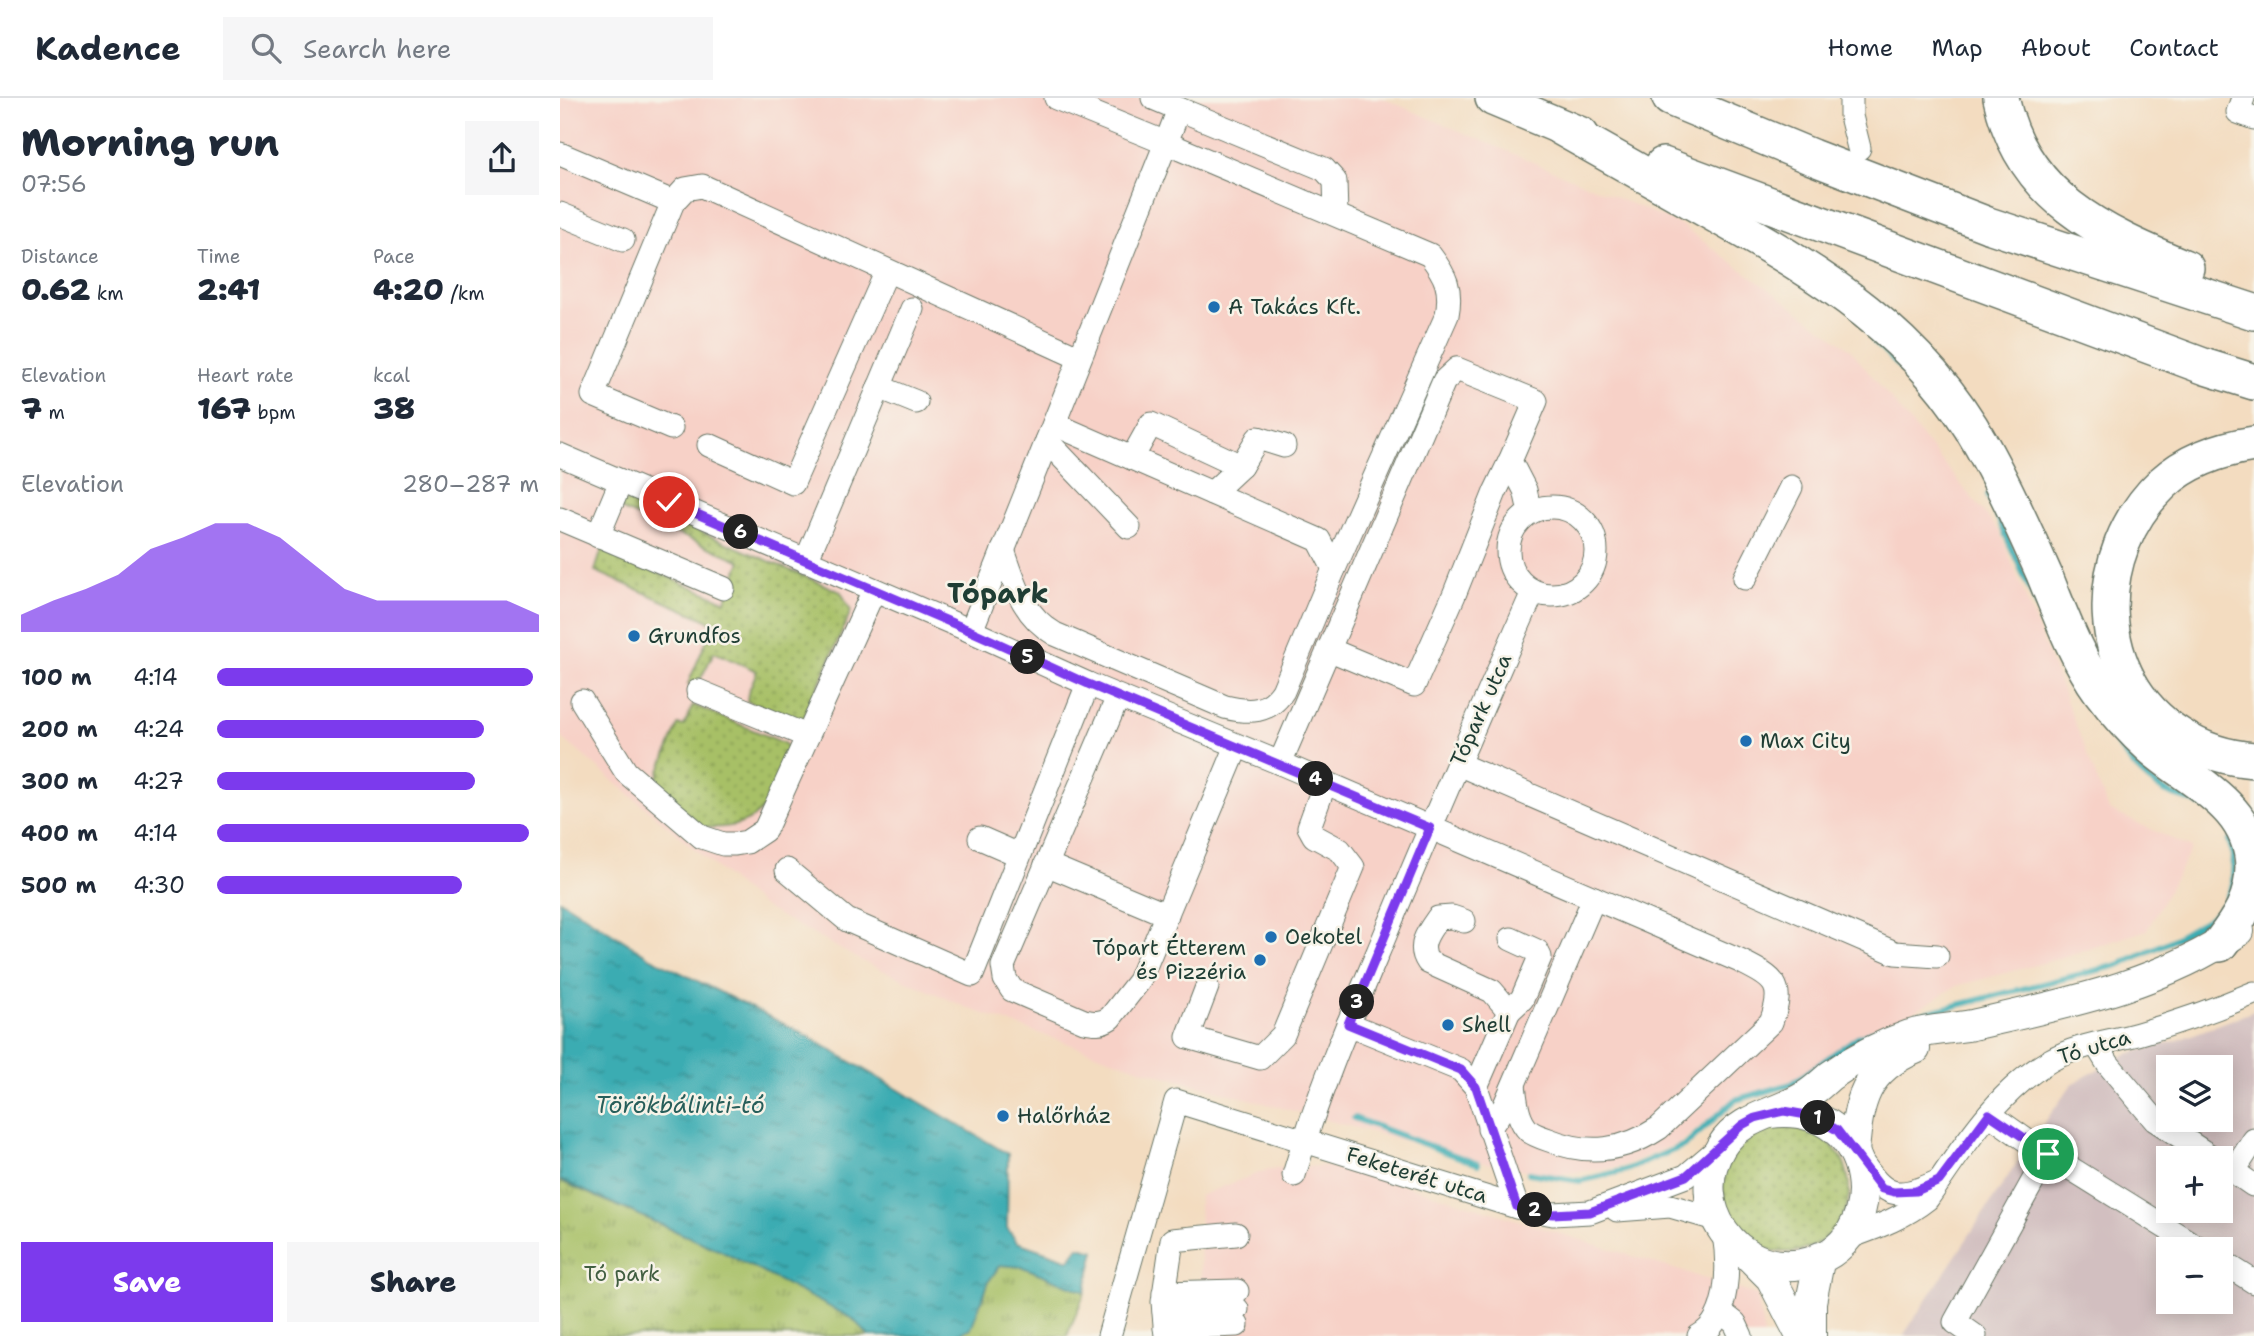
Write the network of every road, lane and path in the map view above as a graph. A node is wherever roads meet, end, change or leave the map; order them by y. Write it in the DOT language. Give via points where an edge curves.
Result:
graph roads {
  1 [pos="1057,98"];
  2 [pos="1153,98"];
  3 [pos="1493,98"];
  4 [pos="1670,98"];
  5 [pos="1851,98"];
  6 [pos="2001,98"];
  7 [pos="2243,98"];
  8 [pos="1179,109"];
  9 [pos="2254,118"];
  10 [pos="1560,127"];
  11 [pos="1166,143"];
  12 [pos="1859,148"];
  13 [pos="560,154"];
  14 [pos="673,202"];
  15 [pos="560,214"];
  16 [pos="1336,215"];
  17 [pos="623,240"];
  18 [pos="887,271"];
  19 [pos="2254,297"];
  20 [pos="912,309"];
  21 [pos="2254,312"];
  22 [pos="1079,358"];
  23 [pos="2254,382"];
  24 [pos="879,387"];
  25 [pos="916,402"];
  26 [pos="671,428"];
  27 [pos="1050,432"];
  28 [pos="2254,444"];
  29 [pos="709,445"];
  30 [pos="1284,446"];
  31 [pos="560,455"];
  32 [pos="1132,458"];
  33 [pos="1510,461"];
  34 [pos="1241,466"];
  35 [pos="621,481"];
  36 [pos="1791,487"];
  37 [pos="1212,493"];
  38 [pos="1530,512"];
  39 [pos="560,519"];
  40 [pos="1129,527"];
  41 [pos="1353,529"];
  42 [pos="598,536"];
  43 [pos="1319,540"];
  44 [pos="1003,550"];
  45 [pos="806,561"];
  46 [pos="1334,569"];
  47 [pos="1745,578"];
  48 [pos="723,588"];
  49 [pos="874,590"];
  50 [pos="1533,592"];
  51 [pos="971,631"];
  52 [pos="1328,649"];
  53 [pos="1088,684"];
  54 [pos="698,691"];
  55 [pos="1118,697"];
  56 [pos="582,701"];
  57 [pos="807,736"];
  58 [pos="1237,746"];
  59 [pos="2254,760"];
  60 [pos="1280,764"];
  61 [pos="1458,764"];
  62 [pos="1325,783"];
  63 [pos="2201,785"];
  64 [pos="2254,810"];
  65 [pos="1430,828"];
  66 [pos="980,838"];
  67 [pos="1019,855"];
  68 [pos="1046,864"];
  69 [pos="787,870"];
  70 [pos="1594,898"];
  71 [pos="1167,915"];
  72 [pos="2254,920"];
  73 [pos="1464,921"];
  74 [pos="1511,939"];
  75 [pos="2220,944"];
  76 [pos="1937,956"];
  77 [pos="1207,987"];
  78 [pos="2254,993"];
  79 [pos="1509,1011"];
  80 [pos="1348,1024"];
  81 [pos="1969,1026"];
  82 [pos="2096,1044"];
  83 [pos="1514,1085"];
  84 [pos="1476,1087"];
  85 [pos="1770,1113"];
  86 [pos="1989,1114"];
  87 [pos="1489,1129"];
  88 [pos="1305,1139"];
  89 [pos="2254,1140"];
  90 [pos="1721,1146"];
  91 [pos="2195,1146"];
  92 [pos="1854,1152"];
  93 [pos="2048,1154"];
  94 [pos="2233,1162"];
  95 [pos="2233,1172"];
  96 [pos="1294,1175"];
  97 [pos="1939,1181"];
  98 [pos="2253,1185"];
  99 [pos="1517,1207"];
  100 [pos="1590,1212"];
  101 [pos="1720,1226"];
  102 [pos="1236,1234"];
  103 [pos="2182,1237"];
  104 [pos="1844,1239"];
  105 [pos="1748,1255"];
  106 [pos="1820,1257"];
  107 [pos="2233,1269"];
  108 [pos="2254,1282"];
  109 [pos="1237,1309"];
  110 [pos="1721,1312"];
  111 [pos="1165,1317"];
  112 [pos="1110,1336"];
  113 [pos="1699,1336"];
  114 [pos="1741,1336"];
  115 [pos="1801,1336"];
  116 [pos="1811,1336"];
  117 [pos="1975,1336"];
  1 -- 11 [label="street"];
  2 -- 8 [label="street"];
  3 -- 10 [label="highway"];
  4 -- 21 [label="highway" via="1988,225"];
  5 -- 12 [label="street"];
  6 -- 19 [label="highway" via="2019,151 2042,181 2079,214 2112,235"];
  7 -- 9 [label="street" via="2238,112"];
  8 -- 11 [label="street"];
  8 -- 16 [label="street" via="1324,169 1335,181"];
  10 -- 23 [label="highway"];
  10 -- 63 [label="highway" via="1797,261 1908,348 1956,405 1981,444 2099,689 2123,721"];
  11 -- 16 [label="street"];
  11 -- 22 [label="street"];
  13 -- 14 [label="street"];
  14 -- 18 [label="street" via="685,189 702,186"];
  14 -- 26 [label="street" via="593,395"];
  15 -- 17 [label="street"];
  16 -- 41 [label="street" via="1430,255 1441,269 1450,299"];
  18 -- 22 [label="street"];
  18 -- 29 [label="street" via="793,482"];
  20 -- 24 [label="street"];
  22 -- 27 [label="street"];
  24 -- 25 [label="street"];
  24 -- 45 [label="street"];
  27 -- 32 [label="street"];
  27 -- 40 [label="street"];
  27 -- 44 [label="street"];
  28 -- 59 [label="highway" via="2220,451 2186,467 2150,496 2126,531 2117,554 2109,616 2117,656 2153,715 2202,748"];
  30 -- 34 [label="street" via="1258,438"];
  31 -- 35 [label="street"];
  32 -- 34 [label="street" via="1151,424"];
  32 -- 37 [label="street"];
  33 -- 38 [label="street"];
  33 -- 52 [label="street" via="1414,685"];
  33 -- 52 [label="street" via="1536,401 1457,369 1444,382"];
  34 -- 37 [label="street"];
  35 -- 42 [label="street"];
  35 -- 45 [label="street"];
  36 -- 47 [label="street"];
  37 -- 43 [label="street"];
  38 -- 50 [label="street" via="1516,525 1508,543 1508,563 1517,580"];
  38 -- 50 [label="street" via="1549,506 1569,509 1586,520 1597,542 1595,567 1580,587 1557,596"];
  39 -- 42 [label="street"];
  41 -- 43 [label="street"];
  41 -- 46 [label="street"];
  42 -- 48 [label="street"];
  43 -- 46 [label="street"];
  44 -- 46 [label="street" via="1027,611 1040,626 1241,711 1265,708 1277,701"];
  44 -- 51 [label="street"];
  45 -- 49 [label="street"];
  49 -- 51 [label="street"];
  49 -- 57 [label="street"];
  50 -- 61 [label="street, Tópark utca"];
  51 -- 53 [label="street"];
  52 -- 60 [label="street"];
  53 -- 55 [label="street"];
  53 -- 67 [label="street"];
  54 -- 57 [label="street"];
  55 -- 58 [label="street"];
  55 -- 68 [label="street"];
  56 -- 57 [label="street" via="626,772 684,824 723,844 747,842 765,830"];
  58 -- 60 [label="street"];
  58 -- 71 [label="street"];
  60 -- 62 [label="street"];
  61 -- 65 [label="street, Tópark utca"];
  61 -- 76 [label="street" via="1895,953"];
  62 -- 65 [label="street"];
  62 -- 77 [label="street" via="1309,827 1314,836 1340,850 1353,867 1283,1035 1261,1058 1188,1037"];
  63 -- 64 [label="highway"];
  63 -- 75 [label="highway" via="2243,825 2252,856 2253,884 2247,905"];
  65 -- 70 [label="street"];
  65 -- 80 [label="street, Tópark utca"];
  66 -- 67 [label="street"];
  67 -- 69 [label="street" via="972,975 847,920"];
  68 -- 71 [label="street"];
  68 -- 71 [label="street" via="1004,961 1005,979 1012,990 1084,1021 1110,1018 1139,981"];
  70 -- 83 [label="street"];
  70 -- 83 [label="street" via="1760,971 1779,993 1777,1007 1770,1022 1659,1128 1622,1146 1580,1149 1529,1131 1521,1119"];
  72 -- 75 [label="main road"];
  73 -- 79 [label="street" via="1438,918 1423,954 1428,962 1492,991"];
  74 -- 79 [label="street" via="1537,951 1540,957 1522,999"];
  75 -- 81 [label="main road" via="2123,987"];
  78 -- 82 [label="street, Tó utca" via="2182,1020"];
  79 -- 84 [label="street"];
  80 -- 84 [label="street" via="1461,1070"];
  80 -- 88 [label="street, Tópark utca"];
  81 -- 85 [label="main road" via="1912,1034 1876,1049 1850,1062 1805,1096"];
  81 -- 92 [label="main road" via="1893,1059 1876,1075 1860,1104"];
  82 -- 86 [label="street, Tó utca" via="2049,1061"];
  82 -- 91 [label="street" via="2155,1119"];
  83 -- 87 [label="street"];
  84 -- 87 [label="street"];
  85 -- 90 [label="main road" via="1742,1125"];
  85 -- 92 [label="main road" via="1812,1116 1837,1130"];
  86 -- 93 [label="street"];
  86 -- 97 [label="street, Tó utca"];
  87 -- 99 [label="street"];
  88 -- 96 [label="street, Tópark utca"];
  88 -- 99 [label="street, Feketerét utca"];
  88 -- 112 [label="street, Feketerét utca" via="1177,1101"];
  89 -- 94 [label="street"];
  90 -- 100 [label="street, Feketerét utca" via="1686,1176"];
  90 -- 101 [label="main road" via="1709,1189"];
  92 -- 97 [label="street" via="1876,1184 1888,1191 1916,1191"];
  92 -- 104 [label="main road" via="1863,1197"];
  93 -- 103 [label="street"];
  93 -- 117 [label="street" via="1955,1322"];
  95 -- 98 [label="street"];
  97 -- 104 [label="street, Tó utca" via="1914,1209"];
  99 -- 100 [label="street, Feketerét utca" via="1553,1214"];
  100 -- 101 [label="street" via="1670,1206"];
  101 -- 105 [label="main road"];
  101 -- 110 [label="street" via="1728,1258"];
  102 -- 111 [label="street" via="1172,1240"];
  104 -- 106 [label="main road"];
  105 -- 106 [label="main road" via="1784,1265"];
  105 -- 115 [label="main road" via="1771,1278"];
  106 -- 116 [label="main road" via="1811,1302"];
  107 -- 108 [label="street"];
  109 -- 111 [label="street"];
  110 -- 113 [label="street" via="1710,1330"];
  110 -- 114 [label="street" via="1735,1323"];
}
